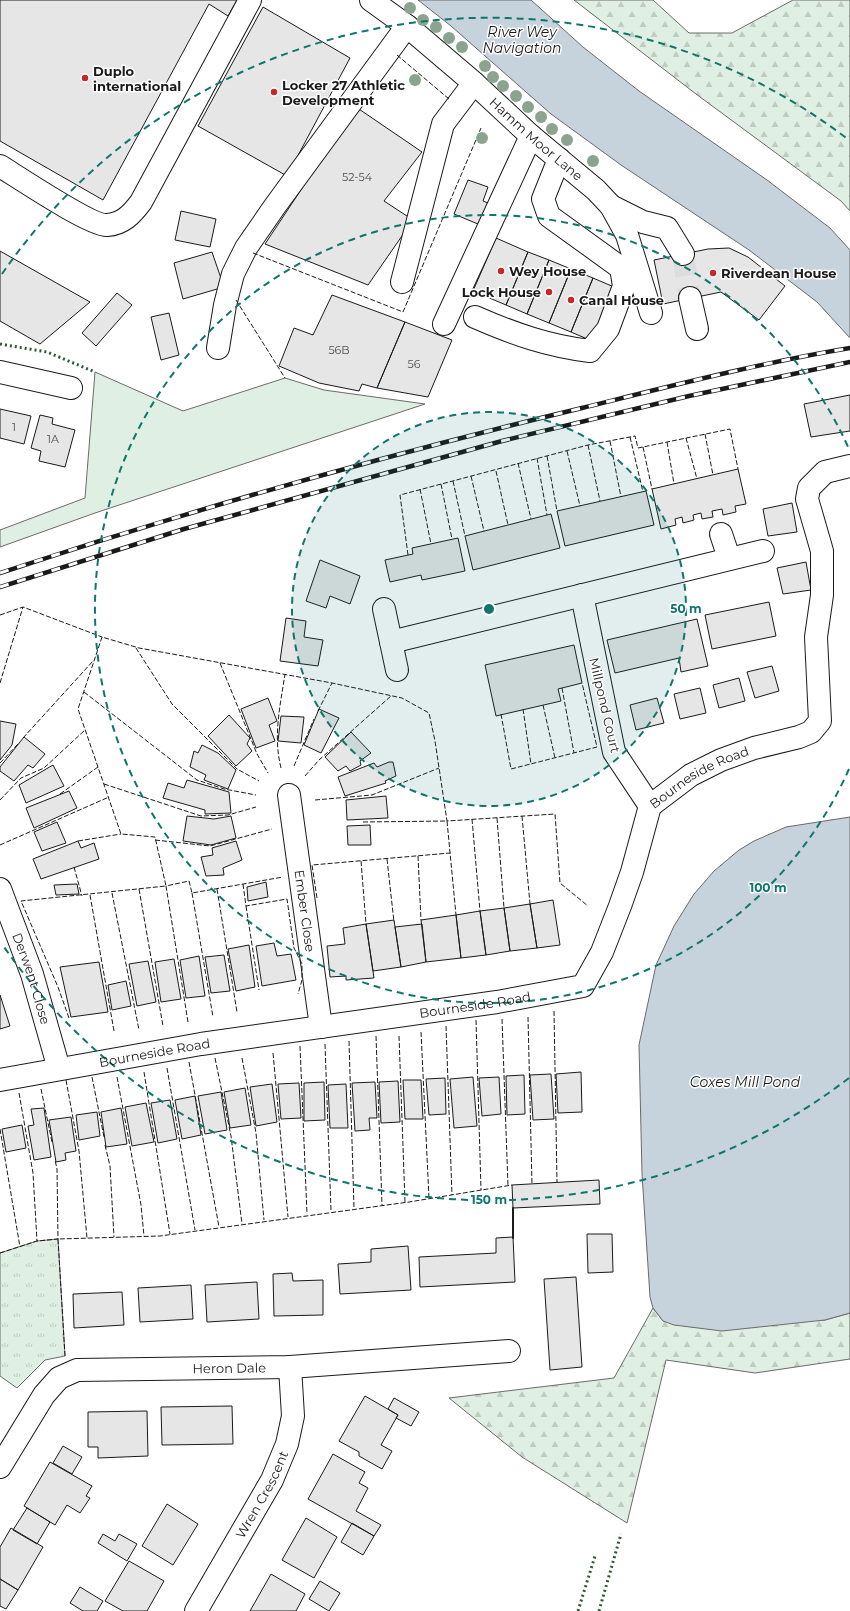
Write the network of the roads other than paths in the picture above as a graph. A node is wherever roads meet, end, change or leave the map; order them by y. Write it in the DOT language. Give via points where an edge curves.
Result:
graph roads {
  1 [pos="250,0"];
  2 [pos="371,0"];
  3 [pos="407,26"];
  4 [pos="474,84"];
  5 [pos="531,136"];
  6 [pos="559,159"];
  7 [pos="0,166"];
  8 [pos="611,206"];
  9 [pos="683,254"];
  10 [pos="402,282"];
  11 [pos="690,298"];
  12 [pos="651,313"];
  13 [pos="475,317"];
  14 [pos="444,324"];
  15 [pos="697,329"];
  16 [pos="218,348"];
  17 [pos="0,372"];
  18 [pos="71,388"];
  19 [pos="850,466"];
  20 [pos="721,534"];
  21 [pos="763,551"];
  22 [pos="729,558"];
  23 [pos="582,595"];
  24 [pos="384,609"];
  25 [pos="391,642"];
  26 [pos="397,670"];
  27 [pos="289,796"];
  28 [pos="650,806"];
  29 [pos="0,889"];
  30 [pos="321,1027"];
  31 [pos="59,1069"];
  32 [pos="0,1080"];
  33 [pos="509,1351"];
  34 [pos="290,1367"];
  35 [pos="0,1467"];
  36 [pos="196,1611"];
  1 -- 7 [label="street" via="141,202 132,214 120,222 106,225 86,218"];
  2 -- 3 [label="street, Hamm Moor Lane"];
  3 -- 4 [label="street, Hamm Moor Lane"];
  3 -- 16 [label="street" via="246,248 233,274"];
  4 -- 5 [label="street, Hamm Moor Lane"];
  4 -- 10 [label="street" via="443,124"];
  5 -- 6 [label="street, Hamm Moor Lane"];
  5 -- 14 [label="street"];
  6 -- 8 [label="street, Hamm Moor Lane"];
  6 -- 13 [label="street" via="543,199 550,216 621,268 624,286 608,329 590,351 559,347 511,334"];
  8 -- 9 [label="street" via="643,222 667,228"];
  8 -- 12 [label="street, Hamm Moor Lane" via="627,235"];
  11 -- 15 [label="street"];
  17 -- 18 [label="street"];
  19 -- 28 [label="street, Bourneside Road" via="825,472 809,488 807,499 822,551 822,595 816,637 820,721 811,732 799,737 754,748 721,760 691,775"];
  20 -- 22 [label="street"];
  21 -- 22 [label="street"];
  22 -- 23 [label="street"];
  23 -- 25 [label="street"];
  23 -- 28 [label="street, Millpond Court" via="614,752"];
  24 -- 25 [label="street"];
  25 -- 26 [label="street"];
  27 -- 30 [label="street, Ember Close"];
  28 -- 30 [label="street, Bourneside Road" via="620,906 602,952 583,986 497,1002"];
  29 -- 31 [label="street, Derwent Close" via="32,974"];
  30 -- 31 [label="street, Bourneside Road" via="201,1044"];
  31 -- 32 [label="street, Bourneside Road"];
  33 -- 34 [label="street, Heron Dale"];
  34 -- 35 [label="street, Heron Dale" via="77,1370 58,1378 44,1395"];
  34 -- 36 [label="street, Wren Crescent" via="293,1416 287,1444 272,1480"];
}
